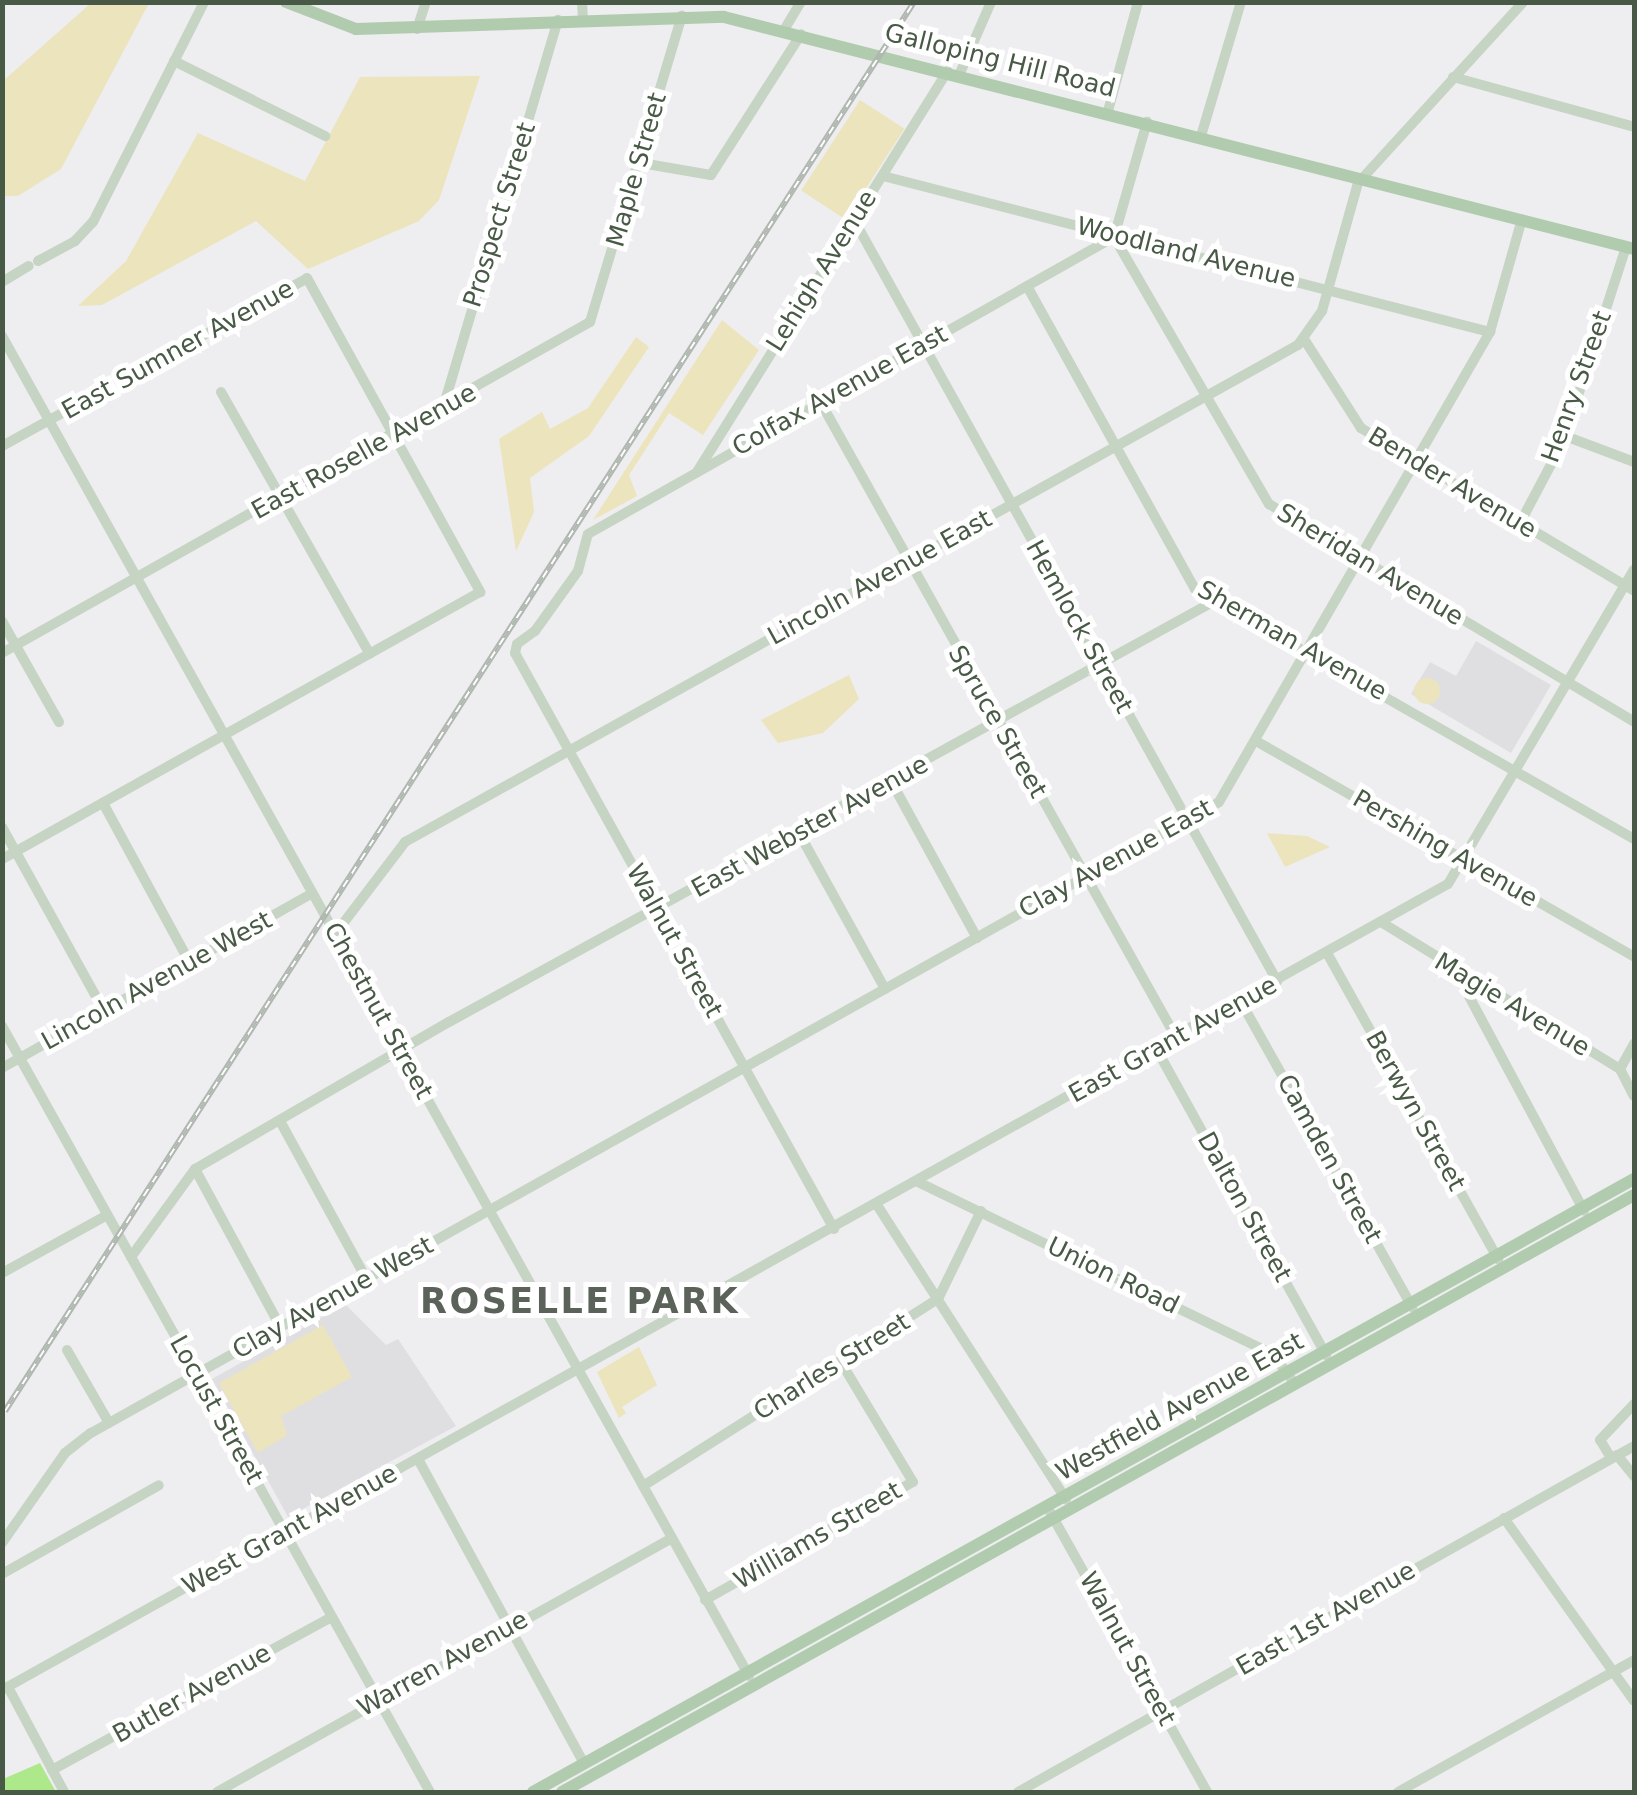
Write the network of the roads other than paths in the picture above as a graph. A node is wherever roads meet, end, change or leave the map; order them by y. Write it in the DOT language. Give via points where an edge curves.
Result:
graph roads {
  1 [pos="204,2"];
  2 [pos="286,2"];
  3 [pos="426,2"];
  4 [pos="582,2"];
  5 [pos="801,2"];
  6 [pos="991,2"];
  7 [pos="1138,2"];
  8 [pos="1241,2"];
  9 [pos="1523,2"];
  10 [pos="314,8"];
  11 [pos="718,10"];
  12 [pos="682,16"];
  13 [pos="583,19"];
  14 [pos="558,20"];
  15 [pos="417,30"];
  16 [pos="784,30"];
  17 [pos="802,34"];
  18 [pos="174,62"];
  19 [pos="954,71"];
  20 [pos="1454,77"];
  21 [pos="1108,112"];
  22 [pos="1147,122"];
  23 [pos="1634,127"];
  24 [pos="324,136"];
  25 [pos="1201,136"];
  26 [pos="640,163"];
  27 [pos="882,176"];
  28 [pos="1362,178"];
  29 [pos="1522,219"];
  30 [pos="854,220"];
  31 [pos="1115,236"];
  32 [pos="1630,248"];
  33 [pos="2,282"];
  34 [pos="1027,286"];
  35 [pos="1328,289"];
  36 [pos="590,322"];
  37 [pos="1490,332"];
  38 [pos="2,336"];
  39 [pos="1304,338"];
  40 [pos="920,346"];
  41 [pos="221,392"];
  42 [pos="1204,398"];
  43 [pos="820,402"];
  44 [pos="442,409"];
  45 [pos="50,422"];
  46 [pos="392,436"];
  47 [pos="1565,436"];
  48 [pos="2,446"];
  49 [pos="1115,448"];
  50 [pos="1634,462"];
  51 [pos="1416,465"];
  52 [pos="696,473"];
  53 [pos="280,499"];
  54 [pos="1012,505"];
  55 [pos="1519,524"];
  56 [pos="1360,560"];
  57 [pos="907,564"];
  58 [pos="1634,570"];
  59 [pos="137,579"];
  60 [pos="1630,589"];
  61 [pos="1218,599"];
  62 [pos="2,621"];
  63 [pos="17,645"];
  64 [pos="1308,651"];
  65 [pos="2,653"];
  66 [pos="515,653"];
  67 [pos="370,654"];
  68 [pos="1100,665"];
  69 [pos="1568,683"];
  70 [pos="58,722"];
  71 [pos="997,722"];
  72 [pos="1634,722"];
  73 [pos="224,736"];
  74 [pos="1256,741"];
  75 [pos="570,752"];
  76 [pos="1516,770"];
  77 [pos="891,782"];
  78 [pos="103,803"];
  79 [pos="1186,822"];
  80 [pos="2,827"];
  81 [pos="799,833"];
  82 [pos="1634,839"];
  83 [pos="16,852"];
  84 [pos="2,859"];
  85 [pos="1463,859"];
  86 [pos="1085,877"];
  87 [pos="312,894"];
  88 [pos="658,911"];
  89 [pos="1381,922"];
  90 [pos="335,934"];
  91 [pos="977,938"];
  92 [pos="1327,953"];
  93 [pos="1634,958"];
  94 [pos="190,963"];
  95 [pos="1456,972"];
  96 [pos="1277,981"];
  97 [pos="885,990"];
  98 [pos="1241,1002"];
  99 [pos="104,1011"];
  100 [pos="2,1026"];
  101 [pos="1177,1039"];
  102 [pos="1634,1044"];
  103 [pos="1157,1050"];
  104 [pos="400,1051"];
  105 [pos="20,1058"];
  106 [pos="2,1068"];
  107 [pos="745,1068"];
  108 [pos="1620,1069"];
  109 [pos="1634,1096"];
  110 [pos="280,1120"];
  111 [pos="194,1169"];
  112 [pos="1634,1179"];
  113 [pos="918,1182"];
  114 [pos="1634,1196"];
  115 [pos="877,1205"];
  116 [pos="981,1211"];
  117 [pos="490,1212"];
  118 [pos="1586,1214"];
  119 [pos="107,1215"];
  120 [pos="834,1229"];
  121 [pos="131,1257"];
  122 [pos="1500,1262"];
  123 [pos="4,1269"];
  124 [pos="366,1278"];
  125 [pos="938,1300"];
  126 [pos="1414,1310"];
  127 [pos="280,1326"];
  128 [pos="67,1350"];
  129 [pos="1328,1358"];
  130 [pos="840,1362"];
  131 [pos="578,1370"];
  132 [pos="196,1372"];
  133 [pos="1292,1378"];
  134 [pos="1634,1404"];
  135 [pos="109,1423"];
  136 [pos="1634,1446"];
  137 [pos="1614,1457"];
  138 [pos="418,1459"];
  139 [pos="1634,1476"];
  140 [pos="159,1485"];
  141 [pos="643,1486"];
  142 [pos="1068,1502"];
  143 [pos="1050,1513"];
  144 [pos="1504,1518"];
  145 [pos="285,1533"];
  146 [pos="672,1538"];
  147 [pos="2,1543"];
  148 [pos="2,1574"];
  149 [pos="706,1600"];
  150 [pos="332,1617"];
  151 [pos="508,1627"];
  152 [pos="1634,1660"];
  153 [pos="1613,1672"];
  154 [pos="751,1679"];
  155 [pos="5,1688"];
  156 [pos="378,1700"];
  157 [pos="1634,1701"];
  158 [pos="1163,1712"];
  159 [pos="584,1764"];
  160 [pos="52,1770"];
  161 [pos="64,1792"];
  162 [pos="217,1792"];
  163 [pos="430,1792"];
  164 [pos="533,1792"];
  165 [pos="562,1792"];
  166 [pos="1018,1792"];
  167 [pos="1207,1792"];
  168 [pos="1398,1792"];
  1 -- 18 [label="street"];
  2 -- 10 [label="main road, Galloping Hill Road"];
  3 -- 15 [label="street"];
  4 -- 13 [label="street"];
  5 -- 16 [label="street"];
  6 -- 19 [label="street, Lehigh Avenue"];
  7 -- 21 [label="street"];
  8 -- 25 [label="street"];
  9 -- 20 [label="street"];
  10 -- 15 [label="main road, Galloping Hill Road" via="356,29"];
  11 -- 12 [label="main road, Galloping Hill Road"];
  11 -- 16 [label="main road, Galloping Hill Road"];
  12 -- 13 [label="main road, Galloping Hill Road"];
  12 -- 26 [label="street, Maple Street"];
  13 -- 14 [label="main road, Galloping Hill Road"];
  14 -- 15 [label="main road, Galloping Hill Road"];
  14 -- 44 [label="street, Prospect Street"];
  16 -- 17 [label="main road, Galloping Hill Road"];
  17 -- 19 [label="main road, Galloping Hill Road"];
  17 -- 26 [label="street" via="712,175"];
  18 -- 24 [label="street"];
  18 -- 33 [label="street" via="89,228"];
  19 -- 21 [label="main road, Galloping Hill Road"];
  19 -- 27 [label="street, Lehigh Avenue"];
  20 -- 23 [label="street"];
  20 -- 28 [label="street"];
  21 -- 22 [label="main road, Galloping Hill Road"];
  22 -- 25 [label="main road, Galloping Hill Road"];
  22 -- 31 [label="street"];
  25 -- 28 [label="main road, Galloping Hill Road"];
  26 -- 36 [label="street, Maple Street"];
  27 -- 30 [label="street, Lehigh Avenue"];
  27 -- 31 [label="street, Woodland Avenue"];
  28 -- 29 [label="main road, Galloping Hill Road"];
  28 -- 35 [label="street"];
  29 -- 32 [label="main road, Galloping Hill Road"];
  29 -- 37 [label="street, Clay Avenue East"];
  30 -- 40 [label="street, Hemlock Street"];
  30 -- 52 [label="street, Lehigh Avenue"];
  31 -- 34 [label="street, Colfax Avenue East"];
  31 -- 35 [label="street, Woodland Avenue"];
  31 -- 42 [label="street, Sheridan Avenue"];
  32 -- 47 [label="street, Henry Street"];
  34 -- 40 [label="street, Colfax Avenue East"];
  34 -- 49 [label="street, Sherman Avenue"];
  35 -- 37 [label="street, Woodland Avenue"];
  35 -- 39 [label="street" via="1317,323"];
  36 -- 44 [label="street, East Roselle Avenue"];
  37 -- 51 [label="street, Clay Avenue East"];
  38 -- 45 [label="street, Chestnut Street"];
  39 -- 42 [label="street, Lincoln Avenue East"];
  39 -- 51 [label="street, Bender Avenue" via="1361,428"];
  40 -- 43 [label="street, Colfax Avenue East"];
  40 -- 54 [label="street, Hemlock Street"];
  41 -- 53 [label="street"];
  42 -- 49 [label="street, Lincoln Avenue East"];
  42 -- 56 [label="street, Sheridan Avenue" via="1260,495"];
  43 -- 52 [label="street, Colfax Avenue East"];
  43 -- 57 [label="street, Spruce Street"];
  44 -- 46 [label="street, East Roselle Avenue"];
  45 -- 46 [label="street, East Sumner Avenue" via="307,278"];
  45 -- 48 [label="street, East Sumner Avenue"];
  45 -- 59 [label="street, Chestnut Street"];
  46 -- 53 [label="street, East Roselle Avenue"];
  46 -- 67 [label="street" via="480,592"];
  47 -- 50 [label="street"];
  47 -- 55 [label="street, Henry Street"];
  49 -- 54 [label="street, Lincoln Avenue East"];
  49 -- 61 [label="street, Sherman Avenue" via="1195,589"];
  51 -- 55 [label="street, Bender Avenue"];
  51 -- 56 [label="street, Clay Avenue East"];
  52 -- 66 [label="street, Colfax Avenue East" via="588,534 578,571"];
  53 -- 59 [label="street, East Roselle Avenue"];
  53 -- 67 [label="street"];
  54 -- 57 [label="street, Lincoln Avenue East"];
  54 -- 68 [label="street, Hemlock Street"];
  55 -- 60 [label="street, Bender Avenue"];
  56 -- 64 [label="street, Clay Avenue East"];
  56 -- 69 [label="street, Sheridan Avenue"];
  57 -- 71 [label="street, Spruce Street"];
  57 -- 75 [label="street, Lincoln Avenue East"];
  58 -- 60 [label="street, East Grant Avenue"];
  59 -- 63 [label="street, East Roselle Avenue"];
  59 -- 73 [label="street, Chestnut Street"];
  60 -- 69 [label="street, East Grant Avenue"];
  61 -- 64 [label="street, Sherman Avenue"];
  61 -- 68 [label="street, East Webster Avenue"];
  62 -- 63 [label="street"];
  63 -- 65 [label="street, East Roselle Avenue"];
  63 -- 70 [label="street"];
  64 -- 74 [label="street, Clay Avenue East"];
  64 -- 76 [label="street, Sherman Avenue"];
  66 -- 75 [label="street, Walnut Street"];
  67 -- 73 [label="street"];
  68 -- 71 [label="street, East Webster Avenue"];
  68 -- 79 [label="street, Hemlock Street"];
  69 -- 72 [label="street, Sheridan Avenue"];
  69 -- 76 [label="street, East Grant Avenue"];
  71 -- 77 [label="street, East Webster Avenue"];
  71 -- 86 [label="street, Spruce Street"];
  73 -- 78 [label="street"];
  73 -- 87 [label="street, Chestnut Street"];
  74 -- 79 [label="street, Clay Avenue East" via="1219,802"];
  74 -- 85 [label="street, Pershing Avenue"];
  75 -- 88 [label="street, Walnut Street"];
  75 -- 90 [label="street, Lincoln Avenue East" via="405,842"];
  76 -- 82 [label="street, Sherman Avenue"];
  76 -- 85 [label="street, East Grant Avenue"];
  77 -- 81 [label="street, East Webster Avenue"];
  77 -- 91 [label="street"];
  78 -- 83 [label="street"];
  78 -- 94 [label="street"];
  79 -- 86 [label="street, Clay Avenue East"];
  79 -- 96 [label="street, Hemlock Street"];
  80 -- 83 [label="street"];
  81 -- 88 [label="street, East Webster Avenue"];
  81 -- 97 [label="street"];
  83 -- 84 [label="street"];
  83 -- 99 [label="street"];
  85 -- 89 [label="street, East Grant Avenue" via="1448,884"];
  85 -- 93 [label="street, Pershing Avenue"];
  86 -- 91 [label="street, Clay Avenue East"];
  86 -- 101 [label="street, Spruce Street"];
  87 -- 90 [label="street, Chestnut Street"];
  87 -- 94 [label="street, Lincoln Avenue West"];
  88 -- 104 [label="street, East Webster Avenue"];
  88 -- 107 [label="street, Walnut Street"];
  89 -- 92 [label="street, East Grant Avenue"];
  89 -- 95 [label="street, Magie Avenue"];
  90 -- 104 [label="street, Chestnut Street"];
  91 -- 97 [label="street, Clay Avenue East"];
  92 -- 96 [label="street, East Grant Avenue"];
  92 -- 122 [label="street, Berwyn Street"];
  94 -- 99 [label="street, Lincoln Avenue West"];
  95 -- 108 [label="street, Magie Avenue"];
  95 -- 118 [label="street"];
  96 -- 98 [label="street, East Grant Avenue"];
  97 -- 107 [label="street, Clay Avenue East"];
  98 -- 101 [label="street, East Grant Avenue"];
  98 -- 126 [label="street, Camden Street"];
  99 -- 105 [label="street, Lincoln Avenue West"];
  100 -- 105 [label="street, Locust Street"];
  101 -- 103 [label="street, East Grant Avenue"];
  102 -- 108 [label="street"];
  103 -- 113 [label="street, East Grant Avenue"];
  103 -- 129 [label="street, Dalton Street"];
  104 -- 110 [label="street, East Webster Avenue"];
  104 -- 117 [label="street, Chestnut Street"];
  105 -- 106 [label="street, Lincoln Avenue West"];
  105 -- 119 [label="street, Locust Street"];
  107 -- 117 [label="street, Clay Avenue East"];
  107 -- 120 [label="street, Walnut Street"];
  108 -- 109 [label="street, Magie Avenue"];
  110 -- 111 [label="street, East Webster Avenue"];
  110 -- 124 [label="street"];
  111 -- 121 [label="street"];
  111 -- 127 [label="street"];
  112 -- 118 [label="main road, Westfield Avenue East"];
  113 -- 115 [label="street, East Grant Avenue"];
  113 -- 116 [label="street, Union Road"];
  114 -- 118 [label="main road, Westfield Avenue East"];
  115 -- 120 [label="street, East Grant Avenue"];
  115 -- 125 [label="street"];
  116 -- 125 [label="street, Charles Street"];
  116 -- 133 [label="street, Union Road" via="1273,1354"];
  117 -- 124 [label="street, Clay Avenue West"];
  117 -- 131 [label="street, Chestnut Street"];
  118 -- 122 [label="main road, Westfield Avenue East"];
  119 -- 121 [label="street, Locust Street"];
  119 -- 123 [label="street"];
  120 -- 131 [label="street, East Grant Avenue"];
  121 -- 132 [label="street, Locust Street"];
  122 -- 126 [label="main road, Westfield Avenue East"];
  124 -- 127 [label="street, Clay Avenue West"];
  125 -- 130 [label="street, Charles Street"];
  125 -- 142 [label="street"];
  126 -- 129 [label="main road, Westfield Avenue East"];
  127 -- 132 [label="street, Clay Avenue West"];
  128 -- 135 [label="street"];
  129 -- 133 [label="main road, Westfield Avenue East"];
  130 -- 141 [label="street, Charles Street"];
  130 -- 149 [label="street, Williams Street" via="913,1482"];
  131 -- 138 [label="street, West Grant Avenue"];
  131 -- 141 [label="street, Chestnut Street"];
  132 -- 135 [label="street, Clay Avenue West"];
  132 -- 145 [label="street, Locust Street"];
  133 -- 142 [label="main road, Westfield Avenue East"];
  134 -- 137 [label="street" via="1600,1440"];
  135 -- 147 [label="street, Clay Avenue West" via="65,1452"];
  136 -- 137 [label="street, East 1st Avenue"];
  137 -- 139 [label="street"];
  137 -- 144 [label="street, East 1st Avenue"];
  138 -- 145 [label="street, West Grant Avenue"];
  138 -- 151 [label="street"];
  140 -- 148 [label="street"];
  141 -- 146 [label="street, Chestnut Street"];
  142 -- 143 [label="main road, Westfield Avenue East"];
  143 -- 154 [label="main road, Westfield Avenue East"];
  143 -- 158 [label="street, Walnut Street"];
  144 -- 153 [label="street"];
  144 -- 158 [label="street, East 1st Avenue"];
  145 -- 150 [label="street, Locust Street"];
  145 -- 155 [label="street, West Grant Avenue"];
  146 -- 149 [label="street, Chestnut Street"];
  146 -- 151 [label="street, Warren Avenue"];
  149 -- 154 [label="street, Chestnut Street"];
  150 -- 156 [label="street, Locust Street"];
  150 -- 160 [label="street, Butler Avenue"];
  151 -- 156 [label="street, Warren Avenue"];
  151 -- 159 [label="street"];
  152 -- 153 [label="street"];
  153 -- 157 [label="street"];
  153 -- 168 [label="street"];
  154 -- 159 [label="main road"];
  154 -- 165 [label="main road"];
  155 -- 160 [label="street"];
  156 -- 162 [label="street, Warren Avenue"];
  156 -- 163 [label="street, Locust Street"];
  158 -- 166 [label="street, East 1st Avenue"];
  158 -- 167 [label="street, Walnut Street"];
  159 -- 164 [label="main road"];
  160 -- 161 [label="street"];
}
